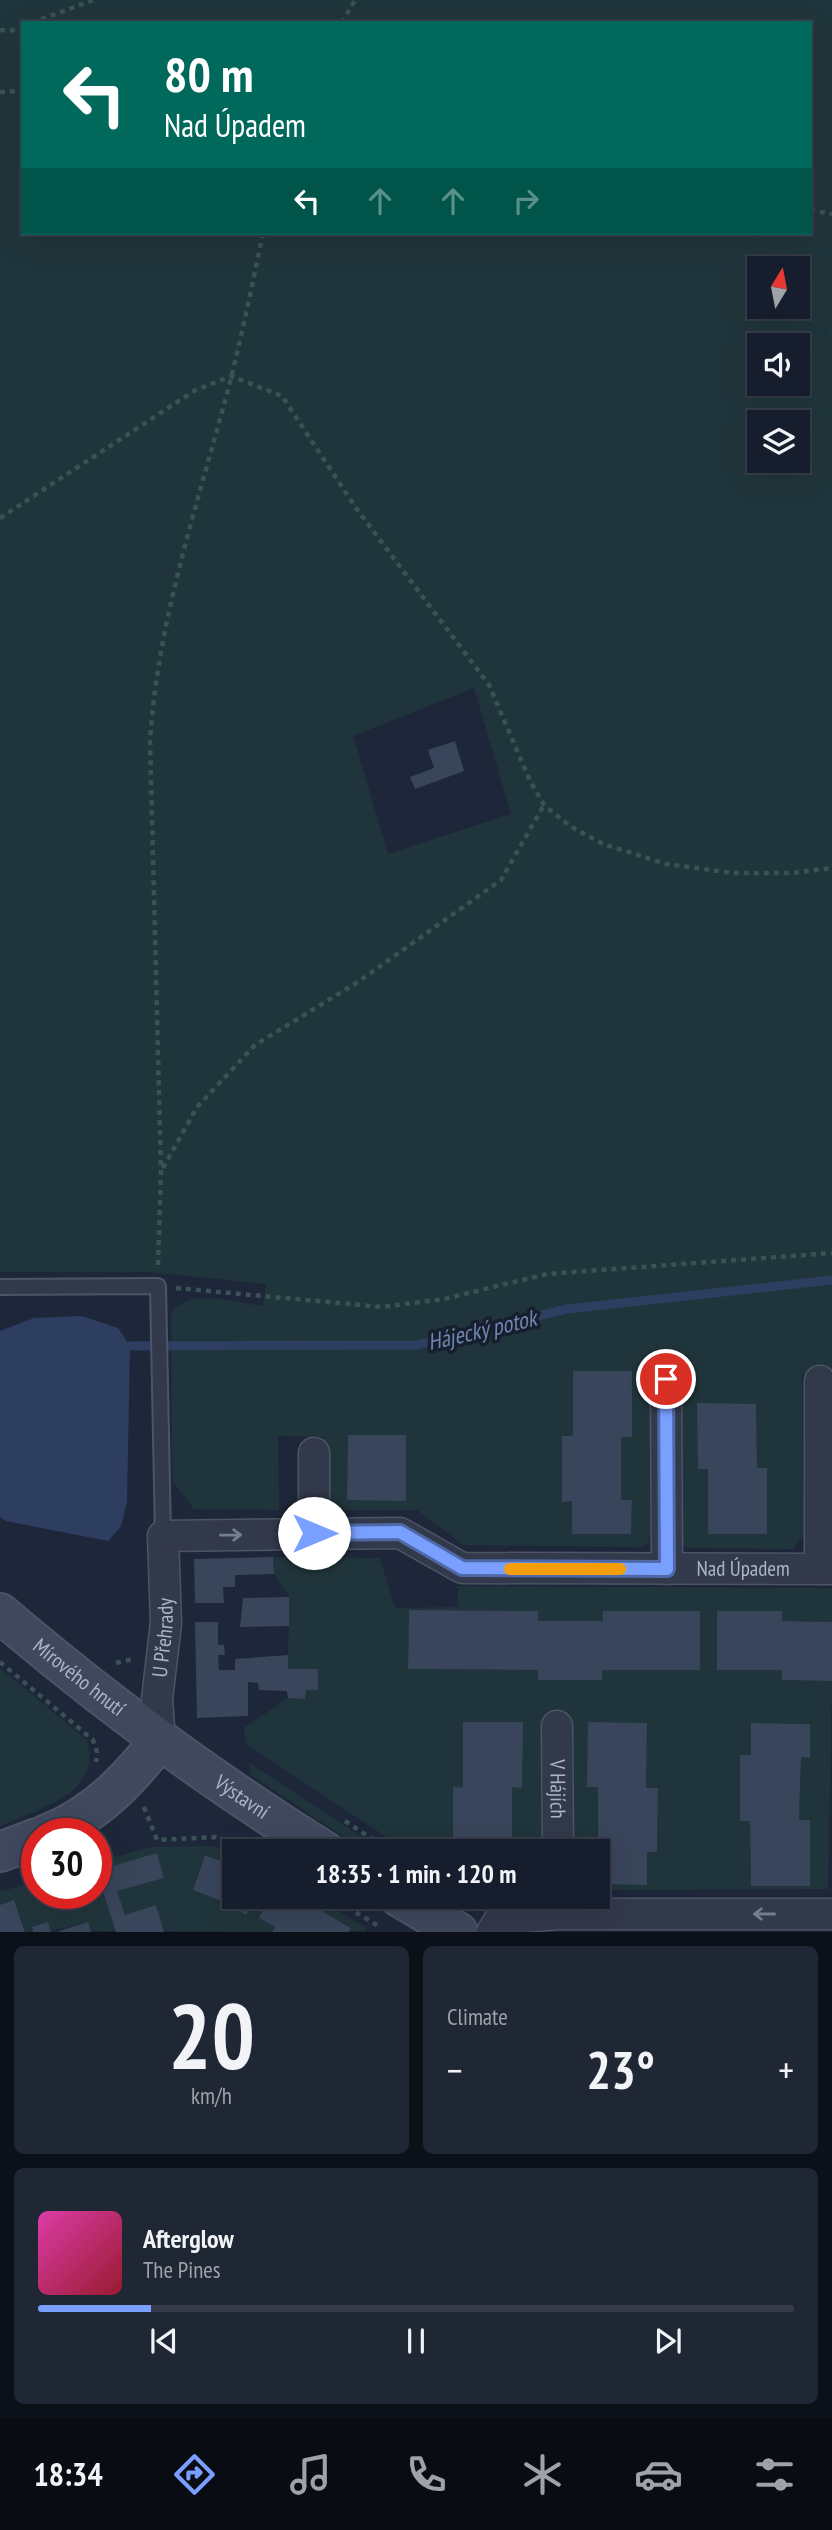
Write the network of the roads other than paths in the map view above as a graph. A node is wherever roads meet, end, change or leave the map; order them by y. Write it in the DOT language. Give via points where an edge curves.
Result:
graph roads {
  1 [pos="0,1287"];
  2 [pos="666,1379"];
  3 [pos="820,1381"];
  4 [pos="314,1454"];
  5 [pos="314,1533"];
  6 [pos="163,1536"];
  7 [pos="667,1569"];
  8 [pos="826,1569"];
  9 [pos="0,1613"];
  10 [pos="557,1726"];
  11 [pos="160,1740"];
  12 [pos="79,1818"];
  13 [pos="331,1834"];
  14 [pos="558,1839"];
  15 [pos="21,1844"];
  16 [pos="0,1852"];
  17 [pos="610,1907"];
  18 [pos="541,1909"];
  19 [pos="832,1914"];
  20 [pos="404,1917"];
  21 [pos="457,1931"];
  22 [pos="492,1931"];
  1 -- 6 [label="lane" via="158,1286"];
  2 -- 7 [label="street, Nad Úpadem"];
  3 -- 8 [label="street, Nad Úpadem"];
  4 -- 5 [label="street"];
  6 -- 5 [label="street, Nad Úpadem, one-way"];
  5 -- 7 [label="street, Nad Úpadem" via="400,1532 462,1568"];
  6 -- 11 [label="street, U Přehrady" via="166,1623 157,1699"];
  7 -- 8 [label="street, Nad Úpadem"];
  9 -- 11 [label="main road, Mírového hnutí" via="38,1670"];
  10 -- 14 [label="street, V Hájích"];
  11 -- 12 [label="main road" via="112,1774 93,1811"];
  11 -- 13 [label="main road, Výstavní"];
  15 -- 16 [label="main road"];
  19 -- 17 [label="street, one-way"];
  18 -- 22 [label="street" via="500,1919"];
  20 -- 21 [label="main road"];
}
